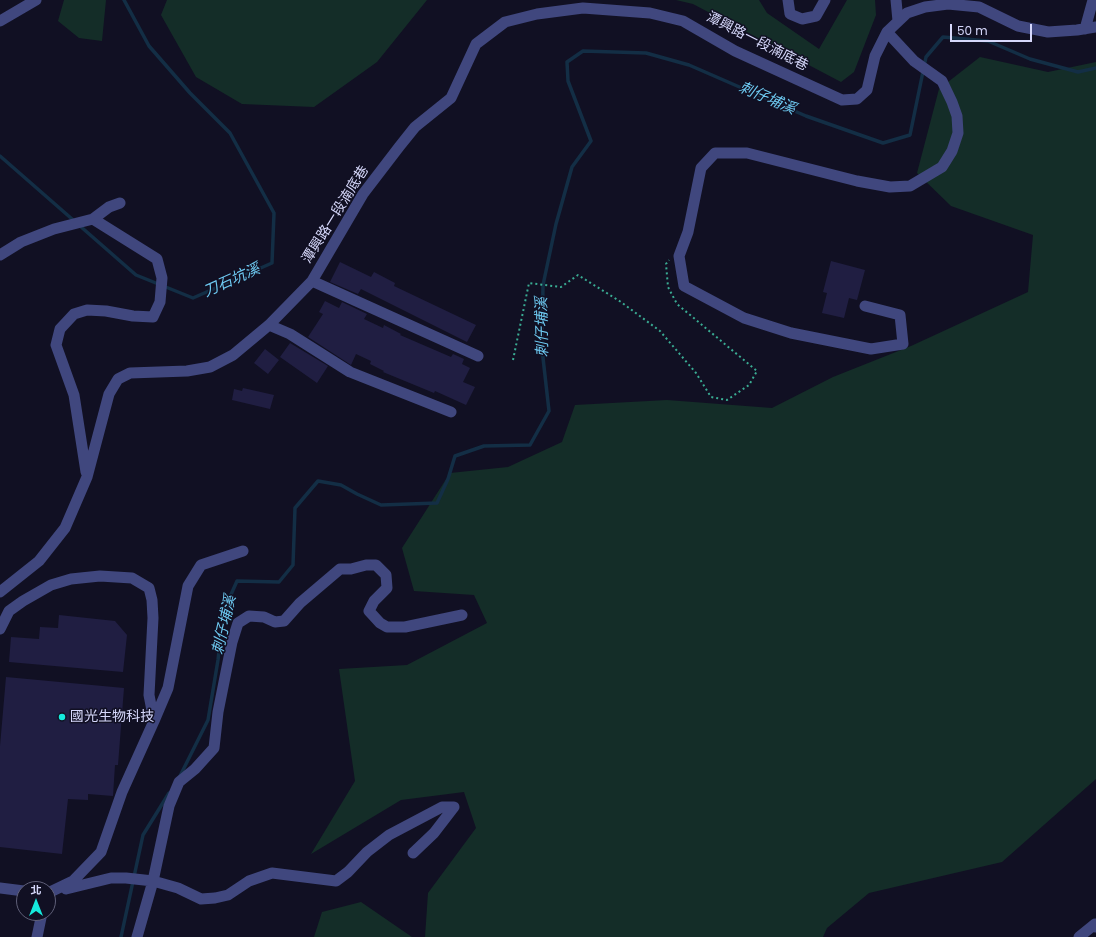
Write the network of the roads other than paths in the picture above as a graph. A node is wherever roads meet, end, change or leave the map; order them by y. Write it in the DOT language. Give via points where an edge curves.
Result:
graph roads {
  1 [pos="36,0"];
  2 [pos="788,0"];
  3 [pos="825,0"];
  4 [pos="896,0"];
  5 [pos="1093,0"];
  6 [pos="0,21"];
  7 [pos="898,22"];
  8 [pos="1096,27"];
  9 [pos="1084,29"];
  10 [pos="887,32"];
  11 [pos="120,203"];
  12 [pos="94,219"];
  13 [pos="0,255"];
  14 [pos="312,281"];
  15 [pos="864,306"];
  16 [pos="269,325"];
  17 [pos="478,356"];
  18 [pos="451,412"];
  19 [pos="87,477"];
  20 [pos="243,551"];
  21 [pos="0,592"];
  22 [pos="462,615"];
  23 [pos="0,629"];
  24 [pos="154,721"];
  25 [pos="413,853"];
  26 [pos="153,881"];
  27 [pos="0,888"];
  28 [pos="56,889"];
  29 [pos="16,890"];
  30 [pos="56,891"];
  31 [pos="40,921"];
  32 [pos="1096,927"];
  33 [pos="37,937"];
  34 [pos="137,937"];
  35 [pos="1079,937"];
  1 -- 6 [label="street"];
  2 -- 3 [label="street" via="790,14 802,19 816,16"];
  4 -- 7 [label="street"];
  5 -- 9 [label="street"];
  7 -- 9 [label="street, 潭興路一段湳底巷" via="907,13 925,7 948,4 979,7 1018,26 1048,32"];
  7 -- 10 [label="street, 潭興路一段湳底巷"];
  8 -- 9 [label="street, 潭興路一段湳底巷"];
  10 -- 14 [label="street, 潭興路一段湳底巷" via="874,56 867,90 857,99 842,100 735,51 683,21 650,13 583,8 537,14 505,22 476,44 452,98 415,127 399,146 368,188"];
  10 -- 15 [label="street" via="914,61 942,82 952,102 957,116 958,133 942,167 910,186 890,187 747,153 715,153 701,168 688,232 679,256 684,286 744,318 791,333 871,349 903,344 900,315"];
  11 -- 12 [label="street" via="109,207"];
  12 -- 13 [label="street" via="54,229 21,242"];
  12 -- 19 [label="street" via="157,259 162,278 160,302 153,317 87,310 74,314 60,329 56,345 74,395"];
  14 -- 16 [label="street, 潭興路一段湳底巷"];
  14 -- 17 [label="street"];
  16 -- 18 [label="street" via="290,334 350,372"];
  16 -- 19 [label="street, 潭興路一段湳底巷" via="233,355 210,367 187,371 130,373 118,379 109,394"];
  19 -- 21 [label="street, 潭興路一段湳底巷" via="65,528 39,561"];
  20 -- 24 [label="street" via="201,565 188,586 168,688"];
  22 -- 26 [label="street" via="405,627 387,627 369,611 374,601 387,588 386,575 376,565 366,565 340,569 300,603 284,621 275,622 264,617 249,616 238,623 218,712 214,748 180,782 169,806"];
  23 -- 24 [label="street" via="9,611 23,601 51,585 70,579 100,576 132,578 149,588 153,618 148,695"];
  24 -- 28 [label="street" via="122,792 101,852 72,882"];
  25 -- 26 [label="street" via="434,833 454,807 442,807 389,834 336,881 272,873 249,881 228,895 201,899 178,888"];
  26 -- 30 [label="street" via="111,878"];
  26 -- 34 [label="street"];
  27 -- 29 [label="street"];
  31 -- 33 [label="street"];
  32 -- 35 [label="street" via="1095,924"];
}
